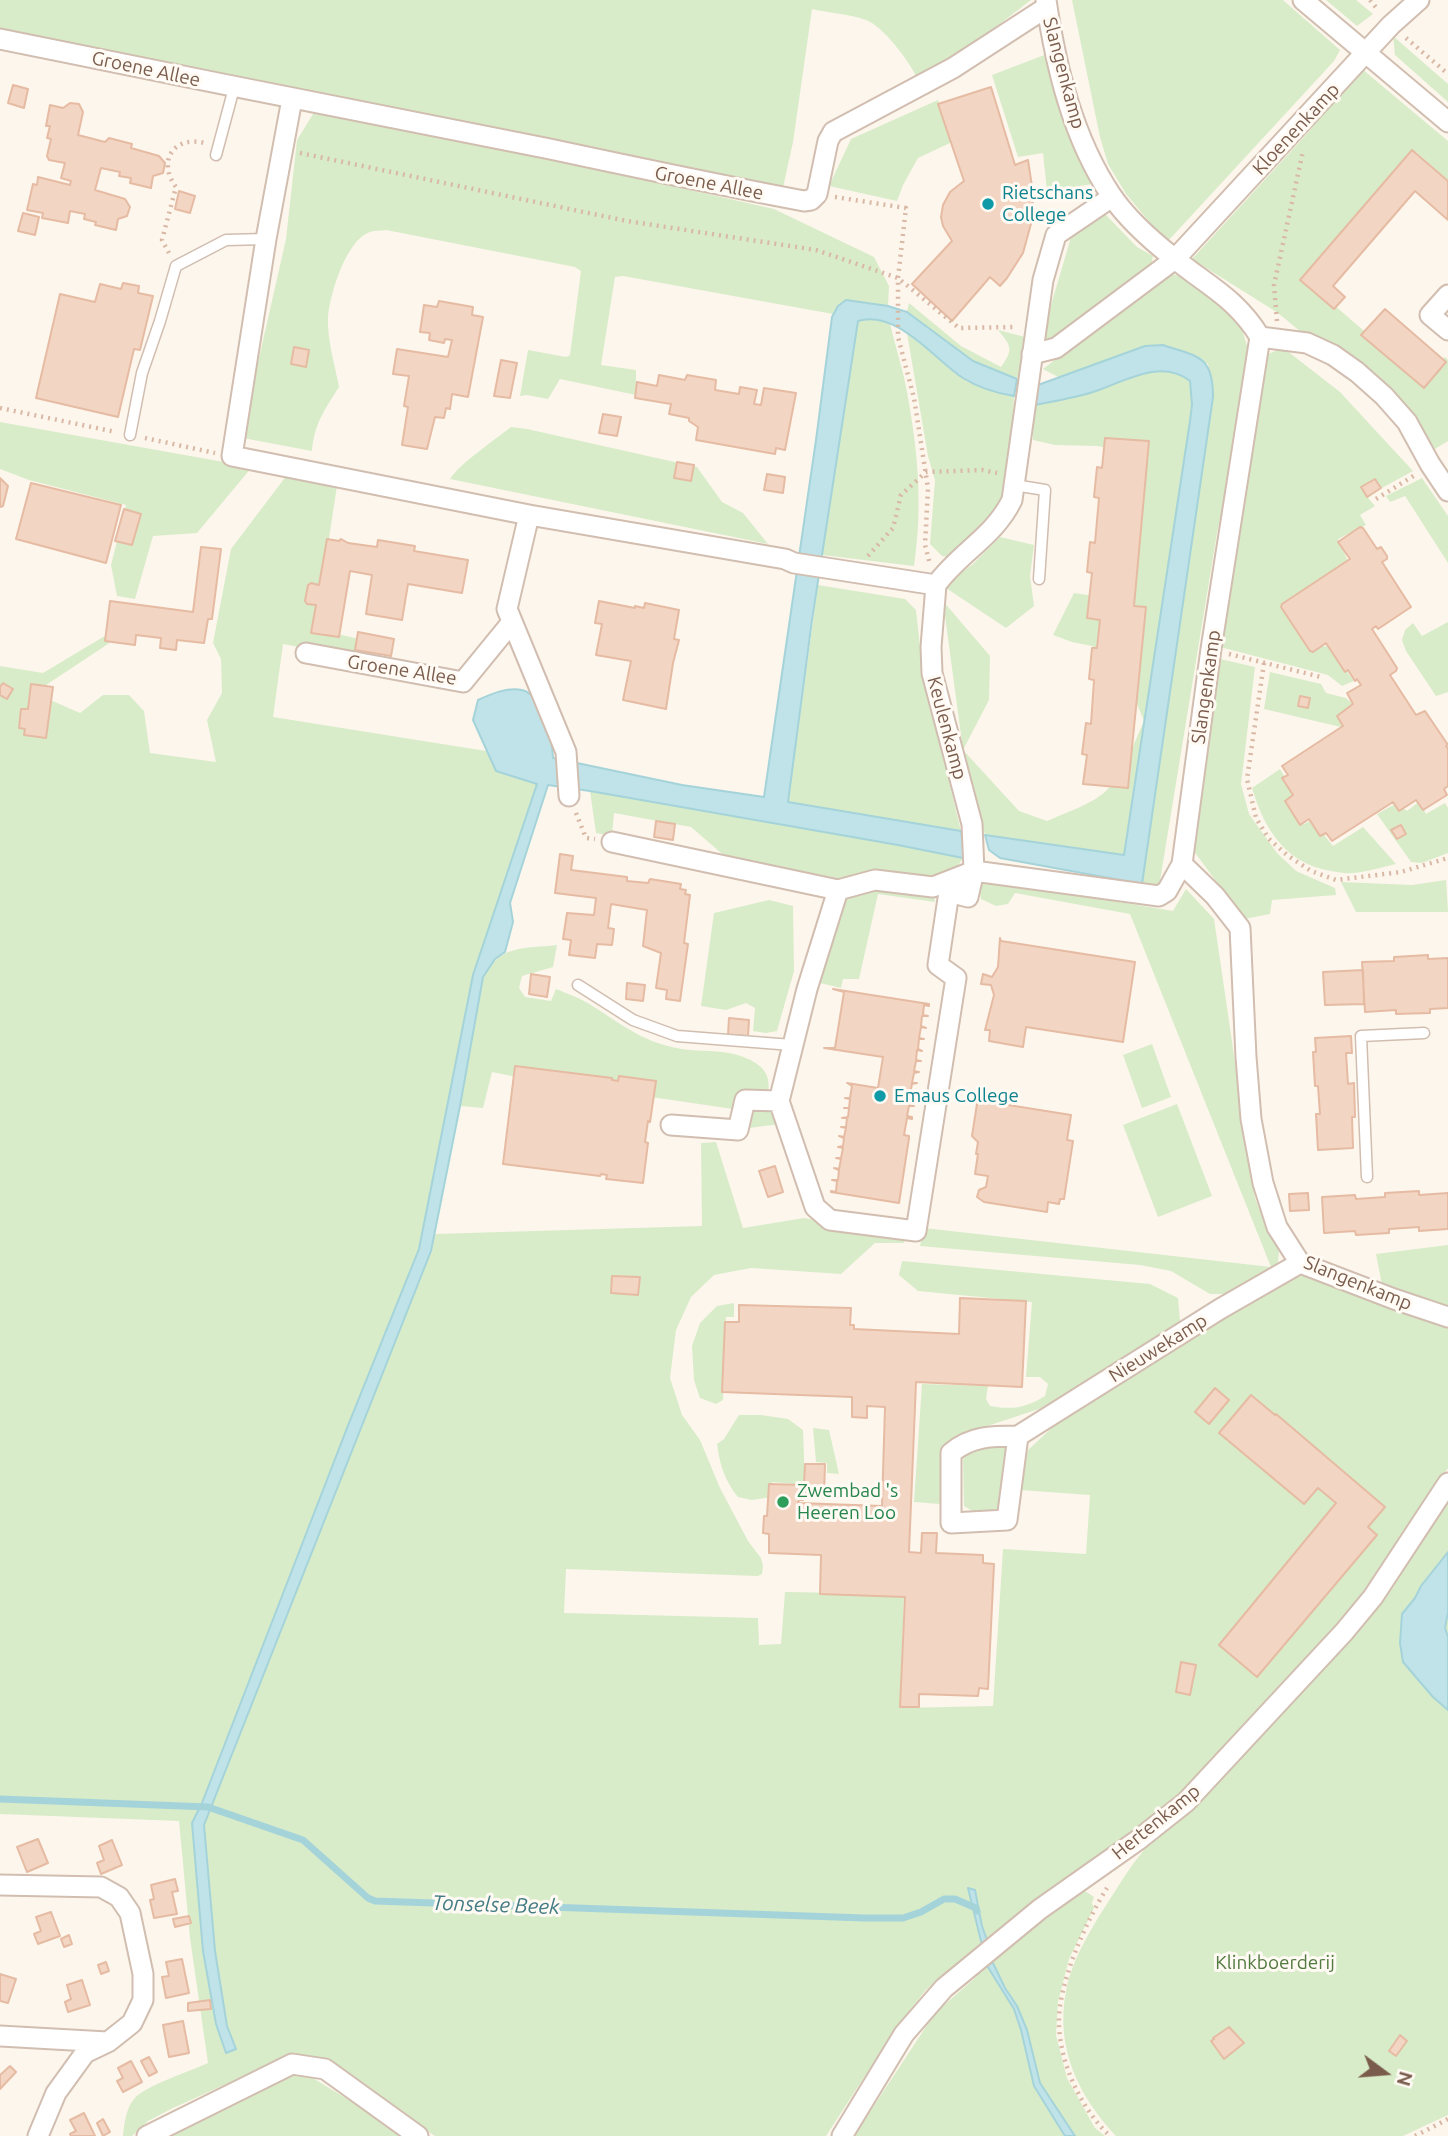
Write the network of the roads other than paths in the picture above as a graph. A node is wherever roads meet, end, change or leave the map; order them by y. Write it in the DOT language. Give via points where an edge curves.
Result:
graph roads {
  1 [pos="1303,0"];
  2 [pos="1419,0"];
  3 [pos="1046,4"];
  4 [pos="0,39"];
  5 [pos="1366,53"];
  6 [pos="234,88"];
  7 [pos="292,99"];
  8 [pos="1448,122"];
  9 [pos="217,151"];
  10 [pos="1112,197"];
  11 [pos="266,239"];
  12 [pos="1175,259"];
  13 [pos="1448,295"];
  14 [pos="1448,330"];
  15 [pos="1269,338"];
  16 [pos="1032,354"];
  17 [pos="130,435"];
  18 [pos="1014,480"];
  19 [pos="1448,491"];
  20 [pos="529,515"];
  21 [pos="1039,579"];
  22 [pos="936,585"];
  23 [pos="512,622"];
  24 [pos="306,653"];
  25 [pos="569,796"];
  26 [pos="612,842"];
  27 [pos="1182,864"];
  28 [pos="974,871"];
  29 [pos="838,890"];
  30 [pos="578,985"];
  31 [pos="1424,1033"];
  32 [pos="792,1045"];
  33 [pos="779,1101"];
  34 [pos="670,1125"];
  35 [pos="1367,1177"];
  36 [pos="1300,1263"];
  37 [pos="1448,1317"];
  38 [pos="1018,1436"];
  39 [pos="1448,1483"];
  40 [pos="0,1885"];
  41 [pos="0,2036"];
  42 [pos="108,2042"];
  43 [pos="38,2136"];
  44 [pos="147,2136"];
  45 [pos="418,2136"];
  46 [pos="842,2136"];
  1 -- 5 [label="street"];
  2 -- 5 [label="street, Kloenenkamp"];
  3 -- 7 [label="street, Groene Allee" via="953,68 833,132 817,194 804,201"];
  3 -- 10 [label="street, Slangenkamp" via="1063,86 1087,155"];
  4 -- 6 [label="street, Groene Allee"];
  5 -- 8 [label="street"];
  5 -- 12 [label="street, Kloenenkamp"];
  6 -- 7 [label="street, Groene Allee"];
  6 -- 9 [label="lane"];
  7 -- 11 [label="street"];
  10 -- 12 [label="street, Slangenkamp"];
  10 -- 16 [label="street" via="1056,235 1043,280"];
  11 -- 17 [label="lane" via="226,240 176,266 142,373"];
  11 -- 20 [label="street" via="232,456"];
  12 -- 15 [label="street, Slangenkamp" via="1221,292"];
  12 -- 16 [label="street" via="1056,348"];
  13 -- 14 [label="street" via="1430,315"];
  15 -- 19 [label="street" via="1307,343 1357,372 1407,422"];
  15 -- 27 [label="street, Slangenkamp" via="1211,649"];
  16 -- 18 [label="street"];
  18 -- 21 [label="lane" via="1045,490"];
  18 -- 22 [label="street" via="1012,500 1003,518"];
  20 -- 22 [label="street"];
  20 -- 23 [label="street" via="507,609"];
  22 -- 28 [label="street, Keulenkamp" via="932,673 972,824"];
  23 -- 24 [label="street, Groene Allee" via="463,682"];
  23 -- 25 [label="street" via="566,752"];
  26 -- 29 [label="street"];
  27 -- 28 [label="street" via="1167,891 1159,896"];
  27 -- 36 [label="street, Slangenkamp" via="1240,928 1251,1119 1277,1227"];
  28 -- 29 [label="street" via="933,887 875,880"];
  28 -- 33 [label="street" via="968,897 949,892 938,965 956,978 916,1231 830,1220 816,1207"];
  29 -- 32 [label="street"];
  30 -- 32 [label="lane" via="633,1020 677,1036"];
  31 -- 35 [label="lane" via="1361,1036"];
  32 -- 33 [label="street"];
  33 -- 34 [label="street" via="745,1100 738,1130"];
  36 -- 37 [label="street, Slangenkamp"];
  36 -- 38 [label="street, Nieuwekamp"];
  38 -- 38 [label="street, Nieuwekamp" via="1007,1520 951,1523 951,1453 963,1443"];
  39 -- 46 [label="street, Hertenkamp" via="1344,1633 1186,1802 1040,1909 944,1988 904,2034"];
  40 -- 42 [label="street" via="101,1887 118,1897 130,1913 143,1974 143,2000 132,2023"];
  41 -- 42 [label="street"];
  42 -- 43 [label="street" via="85,2053 56,2093"];
  44 -- 45 [label="street" via="292,2064 325,2069"];
}
